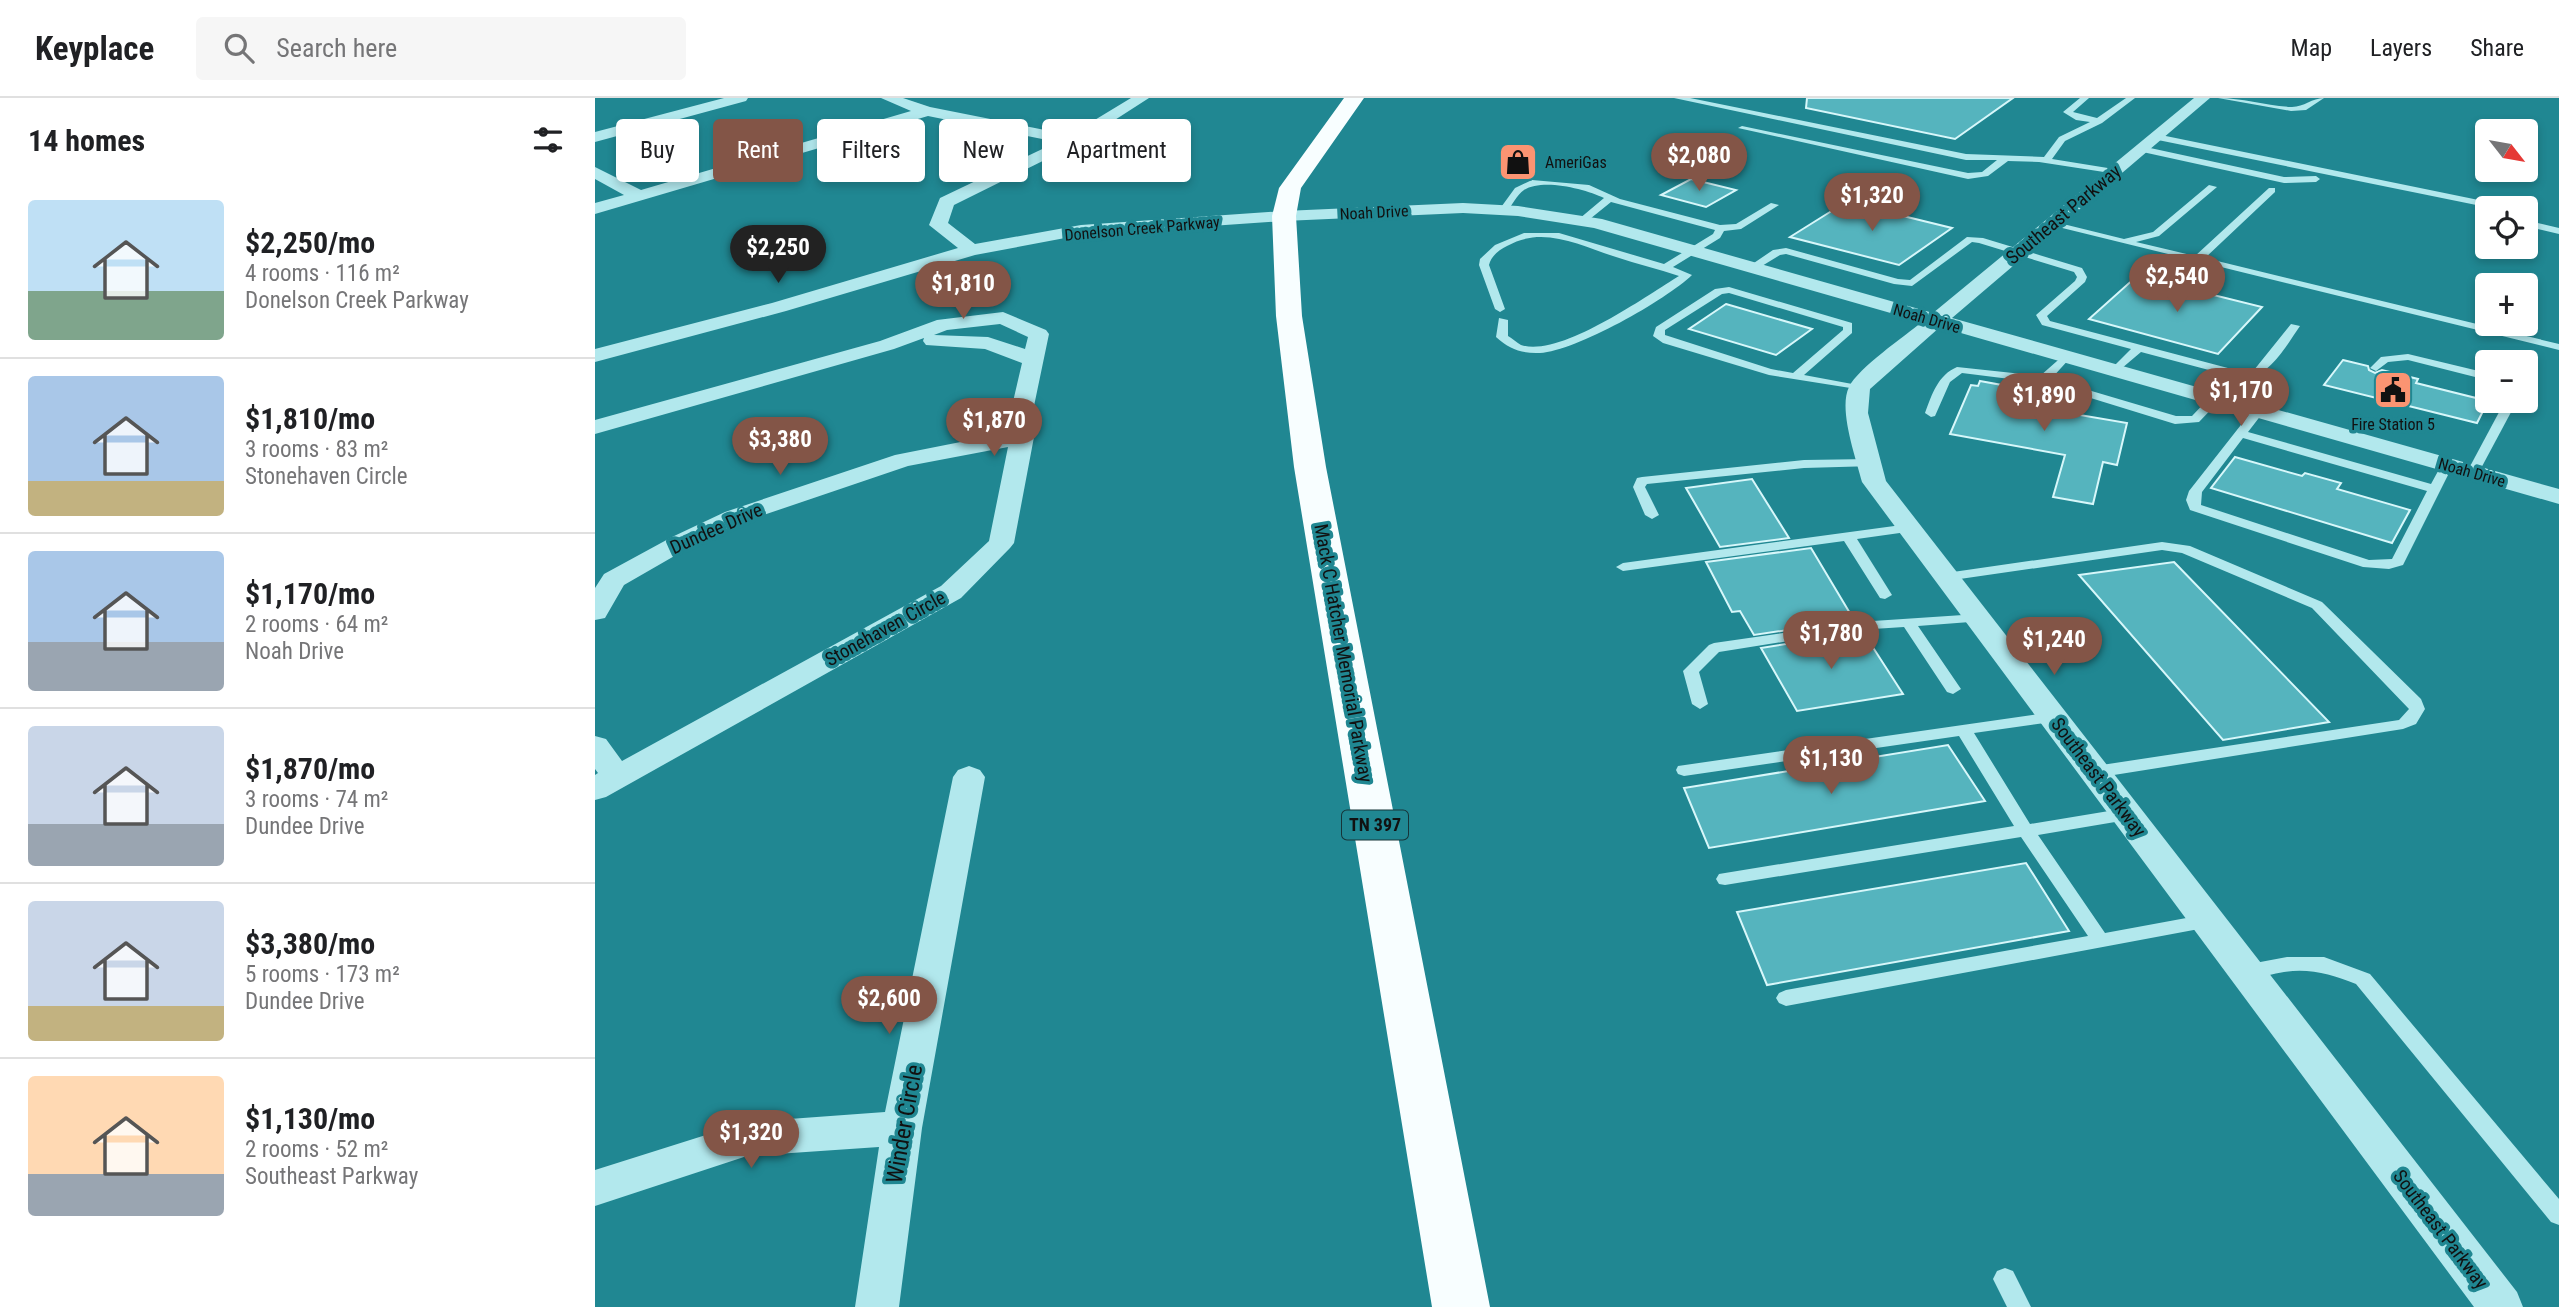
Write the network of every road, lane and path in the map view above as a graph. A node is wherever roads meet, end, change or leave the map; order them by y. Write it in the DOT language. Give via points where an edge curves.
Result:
graph roads {
  1 [pos="741,98"];
  2 [pos="888,98"];
  3 [pos="1142,98"];
  4 [pos="1354,98"];
  5 [pos="1678,98"];
  6 [pos="2085,98"];
  7 [pos="2131,98"];
  8 [pos="2203,98"];
  9 [pos="2222,98"];
  10 [pos="2320,98"];
  11 [pos="2259,101"];
  12 [pos="927,111"];
  13 [pos="1108,119"];
  14 [pos="2099,121"];
  15 [pos="1742,128"];
  16 [pos="1042,134"];
  17 [pos="595,137"];
  18 [pos="2148,143"];
  19 [pos="1042,155"];
  20 [pos="2007,158"];
  21 [pos="2046,160"];
  22 [pos="2114,172"];
  23 [pos="595,173"];
  24 [pos="2212,187"];
  25 [pos="2272,190"];
  26 [pos="639,196"];
  27 [pos="1610,198"];
  28 [pos="2475,203"];
  29 [pos="1774,205"];
  30 [pos="595,209"];
  31 [pos="1504,210"];
  32 [pos="2475,212"];
  33 [pos="1284,216"];
  34 [pos="2538,218"];
  35 [pos="1582,221"];
  36 [pos="2051,224"];
  37 [pos="2538,224"];
  38 [pos="2558,226"];
  39 [pos="1720,228"];
  40 [pos="2124,241"];
  41 [pos="972,250"];
  42 [pos="1695,250"];
  43 [pos="2018,251"];
  44 [pos="2198,259"];
  45 [pos="1753,267"];
  46 [pos="1665,268"];
  47 [pos="1934,321"];
  48 [pos="2295,326"];
  49 [pos="2559,347"];
  50 [pos="2138,349"];
  51 [pos="595,356"];
  52 [pos="2064,357"];
  53 [pos="2376,368"];
  54 [pos="2115,371"];
  55 [pos="2475,374"];
  56 [pos="1796,376"];
  57 [pos="2043,380"];
  58 [pos="1859,388"];
  59 [pos="2216,398"];
  60 [pos="2259,410"];
  61 [pos="1931,413"];
  62 [pos="2505,413"];
  63 [pos="595,428"];
  64 [pos="2241,433"];
  65 [pos="1022,437"];
  66 [pos="1870,463"];
  67 [pos="2447,465"];
  68 [pos="2473,472"];
  69 [pos="2435,489"];
  70 [pos="2559,497"];
  71 [pos="1652,515"];
  72 [pos="1909,528"];
  73 [pos="1848,536"];
  74 [pos="1623,567"];
  75 [pos="1947,577"];
  76 [pos="1885,595"];
  77 [pos="595,612"];
  78 [pos="1978,618"];
  79 [pos="1908,622"];
  80 [pos="1953,689"];
  81 [pos="1700,704"];
  82 [pos="2053,717"];
  83 [pos="1964,730"];
  84 [pos="595,746"];
  85 [pos="1684,770"];
  86 [pos="2095,772"];
  87 [pos="969,777"];
  88 [pos="606,783"];
  89 [pos="2127,814"];
  90 [pos="2026,831"];
  91 [pos="1725,879"];
  92 [pos="2208,921"];
  93 [pos="2101,941"];
  94 [pos="2246,971"];
  95 [pos="1786,999"];
  96 [pos="902,1128"];
  97 [pos="595,1188"];
  98 [pos="2559,1215"];
  99 [pos="2005,1279"];
  100 [pos="877,1307"];
  101 [pos="1461,1307"];
  102 [pos="2019,1307"];
  103 [pos="2501,1307"];
  1 -- 17 [label="street"];
  2 -- 12 [label="street"];
  3 -- 13 [label="street"];
  4 -- 33 [label="main road, Mack C Hatcher Memorial Parkway / TN 397" via="1290,188"];
  5 -- 20 [label="lane" via="1966,157"];
  6 -- 14 [label="lane" via="2067,112"];
  7 -- 14 [label="lane"];
  8 -- 18 [label="street, Southeast Parkway"];
  9 -- 11 [label="lane"];
  10 -- 11 [label="lane" via="2291,109"];
  12 -- 16 [label="street"];
  12 -- 26 [label="street"];
  14 -- 21 [label="lane" via="2062,139"];
  15 -- 20 [label="lane" via="1968,176 1985,174"];
  18 -- 22 [label="street, Southeast Parkway"];
  18 -- 28 [label="lane"];
  18 -- 32 [label="lane"];
  19 -- 41 [label="street" via="946,202 938,225"];
  20 -- 21 [label="lane"];
  21 -- 22 [label="lane"];
  22 -- 36 [label="street, Southeast Parkway"];
  23 -- 26 [label="street"];
  24 -- 40 [label="lane" via="2156,234"];
  25 -- 44 [label="lane"];
  26 -- 30 [label="street"];
  27 -- 31 [label="lane" via="1589,188 1532,183 1518,190"];
  27 -- 35 [label="lane"];
  27 -- 39 [label="lane"];
  29 -- 39 [label="lane" via="1738,227"];
  31 -- 33 [label="street, Noah Drive"];
  31 -- 35 [label="street, Noah Drive"];
  33 -- 41 [label="street, Donelson Creek Parkway" via="1081,230"];
  33 -- 101 [label="main road, Mack C Hatcher Memorial Parkway / TN 397" via="1289,316 1310,467"];
  34 -- 38 [label="lane"];
  35 -- 42 [label="street, Noah Drive"];
  36 -- 40 [label="lane"];
  36 -- 43 [label="street, Southeast Parkway"];
  37 -- 38 [label="lane"];
  39 -- 42 [label="lane" via="1717,236"];
  40 -- 44 [label="lane"];
  41 -- 51 [label="street, Donelson Creek Parkway"];
  42 -- 45 [label="street, Noah Drive"];
  42 -- 46 [label="lane"];
  43 -- 45 [label="lane" via="1970,239 1912,282 1786,251"];
  43 -- 47 [label="street, Southeast Parkway"];
  43 -- 50 [label="lane" via="2078,270 2082,277 2041,315 2046,323"];
  44 -- 49 [label="lane"];
  45 -- 47 [label="street, Noah Drive"];
  46 -- 46 [label="lane" via="1687,275 1567,345 1537,350 1508,343 1502,337 1501,314 1484,265 1499,246 1523,234 1573,238"];
  47 -- 52 [label="street, Noah Drive"];
  47 -- 58 [label="street, Southeast Parkway"];
  48 -- 50 [label="lane" via="2258,372 2243,376"];
  50 -- 54 [label="lane"];
  52 -- 54 [label="street, Noah Drive"];
  52 -- 57 [label="lane"];
  53 -- 55 [label="lane" via="2385,359 2408,357"];
  54 -- 59 [label="street, Noah Drive"];
  56 -- 56 [label="lane" via="1730,362 1667,341 1659,336 1660,329 1719,291 1729,290 1848,325 1848,331"];
  56 -- 58 [label="lane"];
  57 -- 59 [label="lane" via="2175,420 2195,419"];
  57 -- 61 [label="lane" via="1961,369 1945,379"];
  58 -- 66 [label="street, Southeast Parkway" via="1857,413"];
  59 -- 60 [label="street, Noah Drive"];
  60 -- 64 [label="lane"];
  60 -- 67 [label="street, Noah Drive"];
  62 -- 68 [label="lane"];
  63 -- 65 [label="street, Stonehaven Circle" via="887,345 944,324 1003,318 1039,334 1023,405"];
  64 -- 69 [label="lane"];
  64 -- 69 [label="lane" via="2196,491 2195,506 2368,564 2398,562"];
  65 -- 77 [label="street, Dundee Drive" via="903,460 734,517 613,580"];
  65 -- 88 [label="street, Stonehaven Circle" via="1001,543 951,592"];
  66 -- 71 [label="lane" via="1804,464 1642,481 1639,486"];
  66 -- 72 [label="street, Southeast Parkway" via="1874,482"];
  67 -- 68 [label="street, Noah Drive"];
  67 -- 69 [label="lane"];
  68 -- 70 [label="street, Noah Drive"];
  72 -- 73 [label="lane"];
  72 -- 75 [label="street, Southeast Parkway"];
  73 -- 74 [label="lane"];
  73 -- 76 [label="lane"];
  75 -- 78 [label="street, Southeast Parkway"];
  75 -- 86 [label="lane" via="2162,546 2185,549 2317,605 2417,709 2403,724"];
  78 -- 79 [label="lane"];
  78 -- 82 [label="street, Southeast Parkway"];
  79 -- 80 [label="lane"];
  79 -- 81 [label="lane" via="1714,648 1691,671"];
  82 -- 83 [label="lane"];
  82 -- 86 [label="street, Southeast Parkway"];
  83 -- 85 [label="lane"];
  83 -- 90 [label="lane"];
  84 -- 88 [label="street"];
  86 -- 89 [label="street, Southeast Parkway"];
  87 -- 96 [label="street, Winder Circle"];
  89 -- 90 [label="lane"];
  89 -- 92 [label="street, Southeast Parkway"];
  90 -- 91 [label="lane"];
  90 -- 93 [label="lane"];
  92 -- 93 [label="lane"];
  92 -- 94 [label="street, Southeast Parkway"];
  93 -- 95 [label="lane"];
  94 -- 98 [label="lane" via="2324,964 2363,979"];
  94 -- 103 [label="street, Southeast Parkway"];
  96 -- 97 [label="street" via="747,1139"];
  96 -- 100 [label="street, Winder Circle"];
  99 -- 102 [label="lane"];
}
